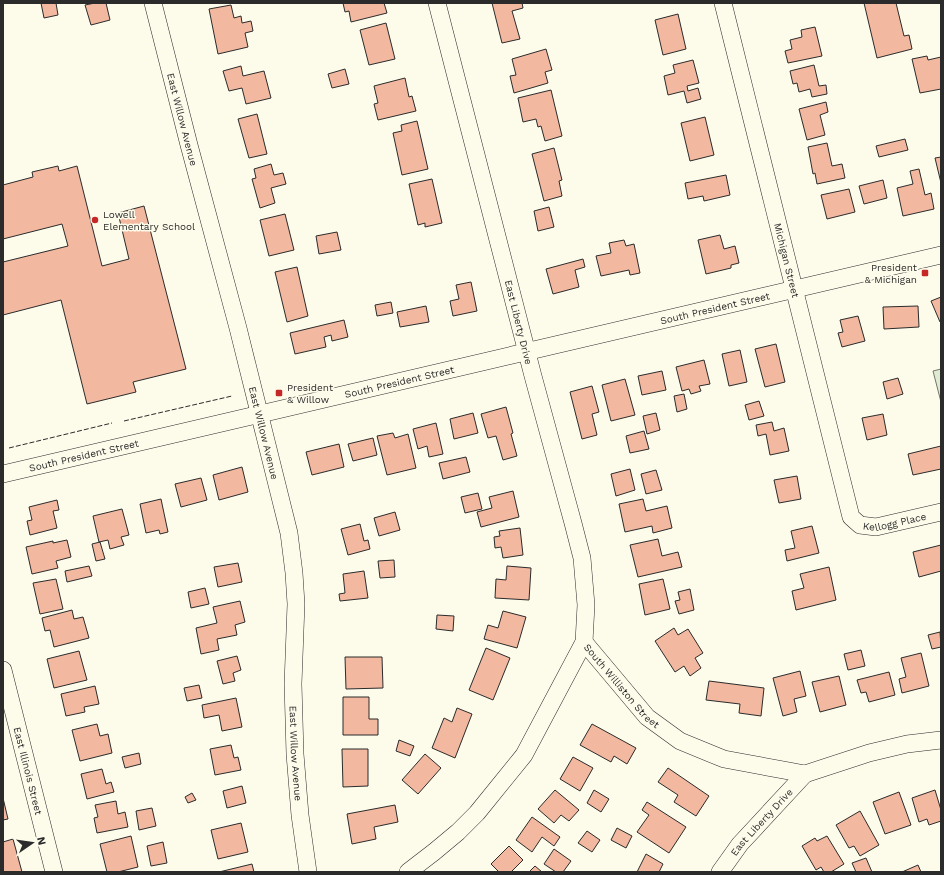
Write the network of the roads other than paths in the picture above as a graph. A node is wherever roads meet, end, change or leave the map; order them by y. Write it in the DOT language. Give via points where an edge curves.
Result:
graph roads {
  1 [pos="153,3"];
  2 [pos="436,3"];
  3 [pos="723,3"];
  4 [pos="941,255"];
  5 [pos="795,288"];
  6 [pos="527,351"];
  7 [pos="259,414"];
  8 [pos="3,474"];
  9 [pos="941,512"];
  10 [pos="851,517"];
  11 [pos="584,642"];
  12 [pos="3,670"];
  13 [pos="9,720"];
  14 [pos="941,740"];
  15 [pos="805,774"];
  16 [pos="54,872"];
  17 [pos="308,872"];
  18 [pos="408,872"];
  19 [pos="720,872"];
  1 -- 7 [label="street, East Willow Avenue"];
  2 -- 6 [label="street, East Liberty Drive"];
  3 -- 5 [label="street, Michigan Street"];
  4 -- 5 [label="street, South President Street"];
  5 -- 6 [label="street, South President Street"];
  5 -- 10 [label="street, Michigan Street"];
  6 -- 7 [label="street, South President Street"];
  6 -- 11 [label="street, East Liberty Drive" via="582,558 586,605"];
  7 -- 8 [label="street, South President Street"];
  7 -- 17 [label="street, East Willow Avenue" via="283,506 294,572 294,754"];
  9 -- 10 [label="street, Kellogg Place" via="876,527 860,525"];
  11 -- 15 [label="street, South Williston Street" via="647,717 680,741 724,759"];
  11 -- 18 [label="street, South Williston Street" via="524,755 477,813 458,832"];
  12 -- 13 [label="street, East Illinois Street"];
  13 -- 16 [label="street, East Illinois Street"];
  14 -- 15 [label="street, South Williston Street" via="907,744 869,753"];
  15 -- 19 [label="street, East Liberty Drive" via="740,844"];
}
